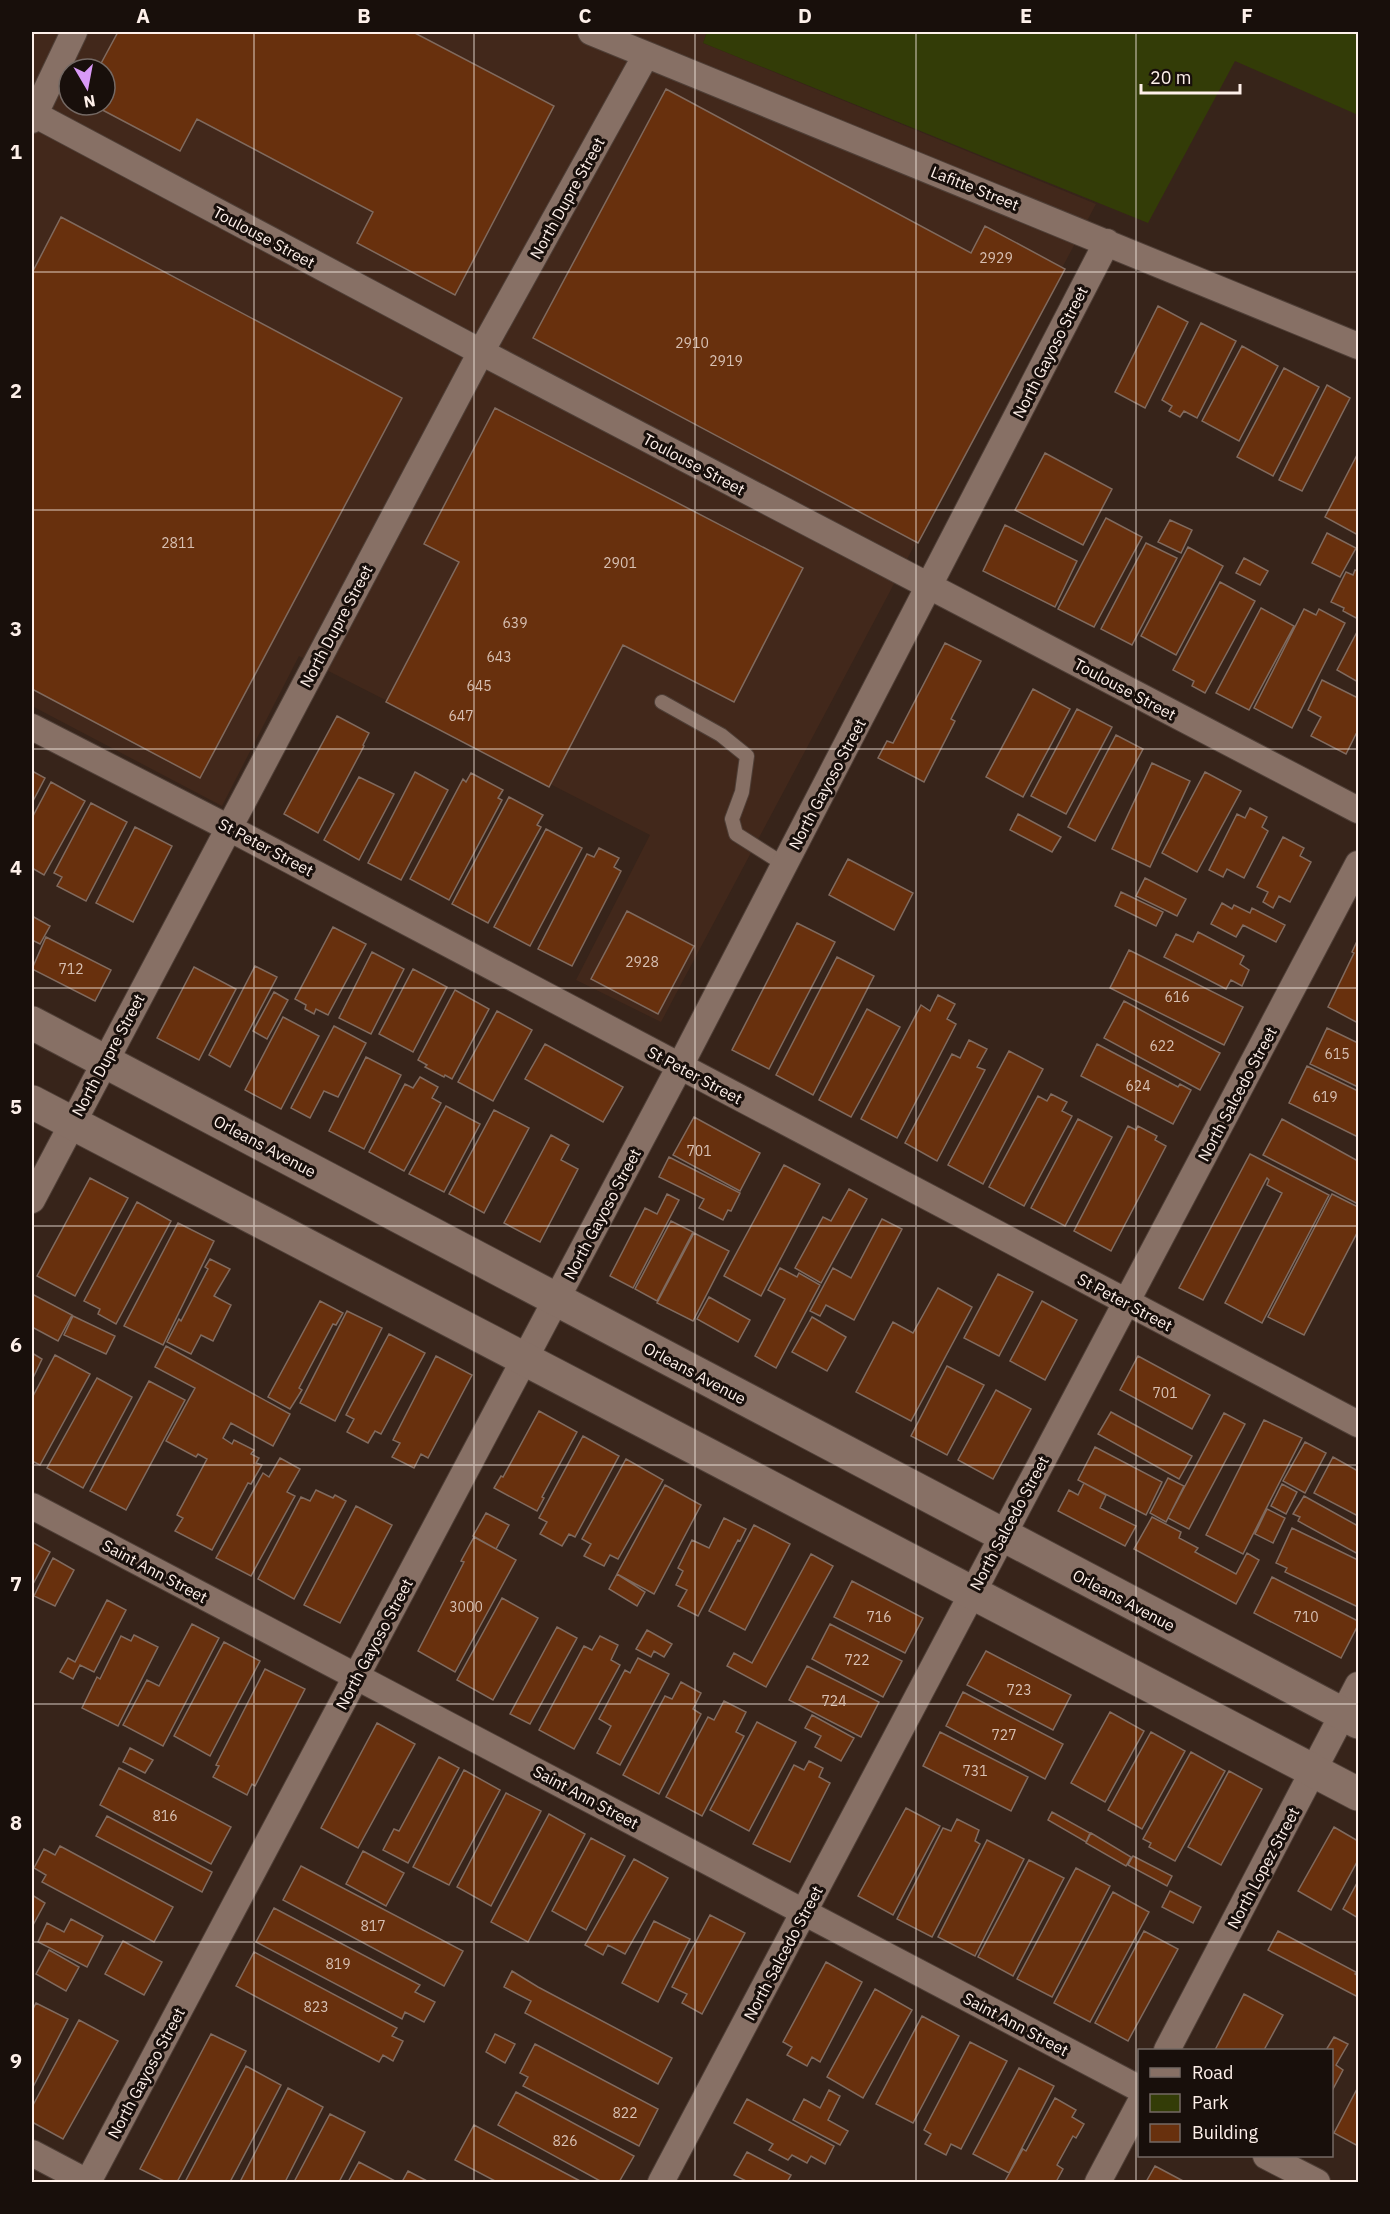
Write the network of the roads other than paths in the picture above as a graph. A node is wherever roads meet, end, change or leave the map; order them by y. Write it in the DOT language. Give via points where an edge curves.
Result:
graph roads {
  1 [pos="74,32"];
  2 [pos="591,32"];
  3 [pos="646,55"];
  4 [pos="32,116"];
  5 [pos="1107,242"];
  6 [pos="1359,346"];
  7 [pos="481,352"];
  8 [pos="930,587"];
  9 [pos="662,702"];
  10 [pos="32,727"];
  11 [pos="1359,810"];
  12 [pos="229,828"];
  13 [pos="1359,864"];
  14 [pos="784,865"];
  15 [pos="32,1023"];
  16 [pos="105,1062"];
  17 [pos="680,1066"];
  18 [pos="32,1102"];
  19 [pos="72,1123"];
  20 [pos="32,1200"];
  21 [pos="556,1300"];
  22 [pos="1126,1303"];
  23 [pos="525,1359"];
  24 [pos="1359,1424"];
  25 [pos="32,1506"];
  26 [pos="1003,1536"];
  27 [pos="972,1593"];
  28 [pos="356,1677"];
  29 [pos="1354,1707"];
  30 [pos="1314,1771"];
  31 [pos="1359,1794"];
  32 [pos="804,1912"];
  33 [pos="1168,2049"];
  34 [pos="1138,2088"];
  35 [pos="1138,2107"];
  36 [pos="32,2153"];
  37 [pos="1268,2157"];
  38 [pos="88,2182"];
  39 [pos="661,2182"];
  40 [pos="1098,2182"];
  41 [pos="1317,2182"];
  1 -- 4 [label="street"];
  2 -- 3 [label="street, Lafitte Street"];
  3 -- 5 [label="street, Lafitte Street"];
  3 -- 7 [label="street, North Dupre Street"];
  4 -- 7 [label="street, Toulouse Street"];
  5 -- 6 [label="street, Lafitte Street"];
  5 -- 8 [label="street, North Gayoso Street"];
  7 -- 8 [label="street, Toulouse Street"];
  7 -- 12 [label="street, North Dupre Street"];
  8 -- 11 [label="street, Toulouse Street"];
  8 -- 14 [label="street, North Gayoso Street"];
  9 -- 14 [label="lane" via="722,735 747,756 742,792 732,819 736,834"];
  10 -- 12 [label="street, St Peter Street"];
  12 -- 16 [label="street, North Dupre Street"];
  12 -- 17 [label="street, St Peter Street"];
  13 -- 22 [label="street, North Salcedo Street"];
  14 -- 17 [label="street, North Gayoso Street"];
  15 -- 16 [label="street, Orleans Avenue"];
  16 -- 19 [label="street, North Dupre Street"];
  16 -- 21 [label="street, Orleans Avenue"];
  17 -- 21 [label="street, North Gayoso Street"];
  17 -- 22 [label="street, St Peter Street"];
  18 -- 19 [label="street"];
  19 -- 20 [label="street, North Dupre Street"];
  19 -- 23 [label="street"];
  21 -- 23 [label="street, North Gayoso Street"];
  21 -- 26 [label="street, Orleans Avenue"];
  22 -- 24 [label="street, St Peter Street"];
  22 -- 26 [label="street, North Salcedo Street"];
  23 -- 27 [label="street"];
  23 -- 28 [label="street, North Gayoso Street"];
  25 -- 28 [label="street, Saint Ann Street"];
  26 -- 27 [label="street, North Salcedo Street"];
  26 -- 29 [label="street, Orleans Avenue"];
  27 -- 30 [label="street"];
  27 -- 32 [label="street, North Salcedo Street"];
  28 -- 32 [label="street, Saint Ann Street"];
  28 -- 38 [label="street, North Gayoso Street"];
  29 -- 30 [label="street, North Lopez Street"];
  30 -- 31 [label="street"];
  30 -- 33 [label="street, North Lopez Street"];
  32 -- 34 [label="street, Saint Ann Street"];
  32 -- 39 [label="street, North Salcedo Street"];
  35 -- 40 [label="street"];
  36 -- 38 [label="street"];
  37 -- 41 [label="street"];
}
